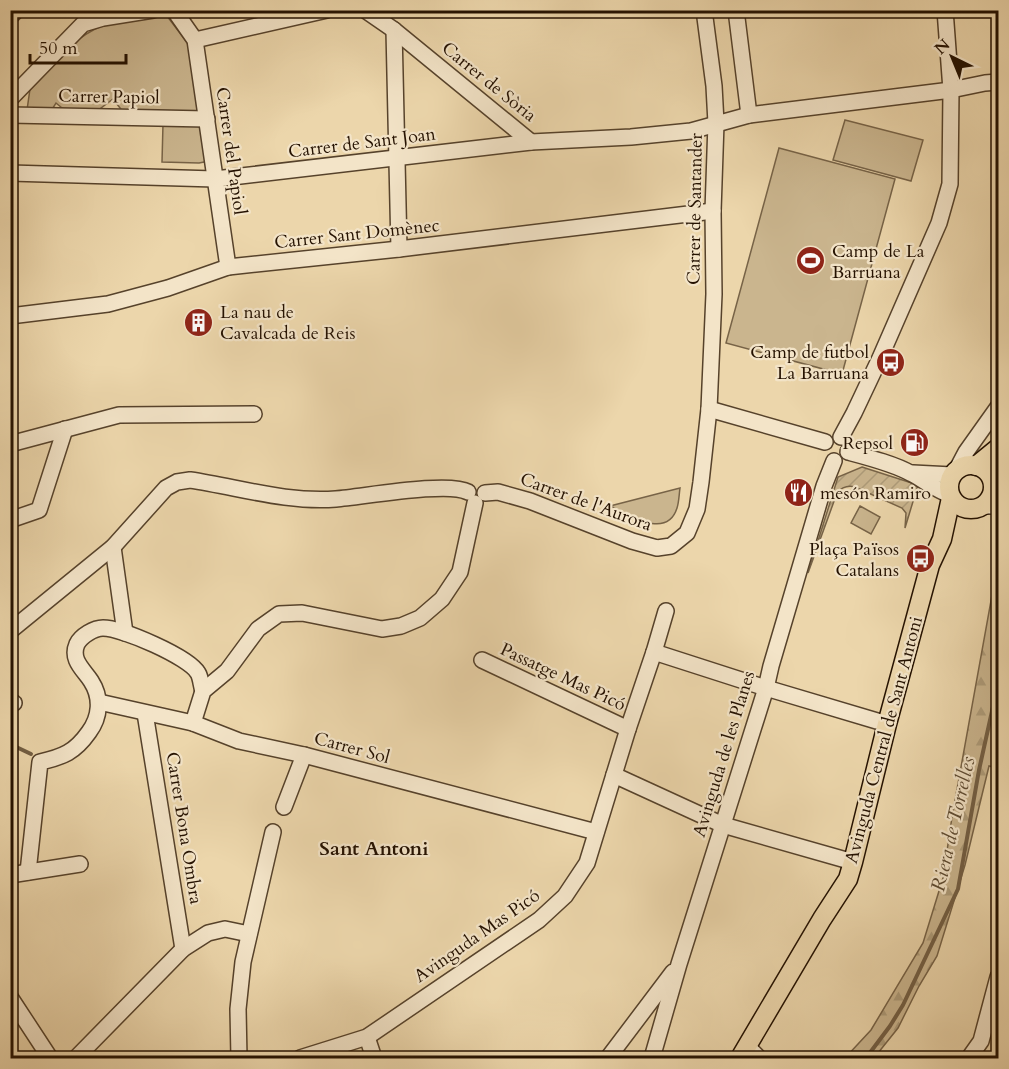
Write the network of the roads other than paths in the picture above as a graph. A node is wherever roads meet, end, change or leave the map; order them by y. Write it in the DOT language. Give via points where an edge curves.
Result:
graph roads {
  1 [pos="17,10"];
  2 [pos="153,10"];
  3 [pos="174,10"];
  4 [pos="327,10"];
  5 [pos="365,10"];
  6 [pos="704,10"];
  7 [pos="736,10"];
  8 [pos="945,10"];
  9 [pos="10,17"];
  10 [pos="394,30"];
  11 [pos="195,40"];
  12 [pos="999,82"];
  13 [pos="951,90"];
  14 [pos="10,99"];
  15 [pos="10,115"];
  16 [pos="749,115"];
  17 [pos="207,119"];
  18 [pos="716,123"];
  19 [pos="531,142"];
  20 [pos="397,158"];
  21 [pos="10,173"];
  22 [pos="215,179"];
  23 [pos="713,211"];
  24 [pos="399,249"];
  25 [pos="228,267"];
  26 [pos="10,316"];
  27 [pos="999,407"];
  28 [pos="709,408"];
  29 [pos="254,414"];
  30 [pos="65,429"];
  31 [pos="840,437"];
  32 [pos="825,442"];
  33 [pos="10,444"];
  34 [pos="999,448"];
  35 [pos="848,452"];
  36 [pos="834,461"];
  37 [pos="976,466"];
  38 [pos="910,473"];
  39 [pos="954,473"];
  40 [pos="995,481"];
  41 [pos="476,496"];
  42 [pos="950,496"];
  43 [pos="984,507"];
  44 [pos="10,520"];
  45 [pos="942,539"];
  46 [pos="114,547"];
  47 [pos="666,611"];
  48 [pos="10,631"];
  49 [pos="126,633"];
  50 [pos="654,652"];
  51 [pos="482,660"];
  52 [pos="766,688"];
  53 [pos="203,691"];
  54 [pos="99,702"];
  55 [pos="145,713"];
  56 [pos="192,723"];
  57 [pos="887,724"];
  58 [pos="628,729"];
  59 [pos="304,755"];
  60 [pos="614,775"];
  61 [pos="284,807"];
  62 [pos="723,825"];
  63 [pos="273,832"];
  64 [pos="596,832"];
  65 [pos="853,862"];
  66 [pos="80,864"];
  67 [pos="28,872"];
  68 [pos="10,875"];
  69 [pos="249,934"];
  70 [pos="183,949"];
  71 [pos="679,964"];
  72 [pos="999,977"];
  73 [pos="10,997"];
  74 [pos="367,1037"];
  75 [pos="749,1054"];
  76 [pos="50,1059"];
  77 [pos="76,1059"];
  78 [pos="238,1059"];
  79 [pos="300,1059"];
  80 [pos="374,1059"];
  81 [pos="608,1059"];
  82 [pos="652,1059"];
  83 [pos="969,1059"];
  1 -- 9 [label="street"];
  2 -- 14 [label="street, Carrer Papiol" via="83,24"];
  3 -- 11 [label="street, Carrer del Papiol"];
  4 -- 11 [label="street"];
  5 -- 10 [label="street, Carrer de Sòria"];
  6 -- 18 [label="street, Carrer de Santander"];
  7 -- 16 [label="street"];
  8 -- 13 [label="street"];
  10 -- 19 [label="street, Carrer de Sòria"];
  10 -- 20 [label="street"];
  11 -- 17 [label="street, Carrer del Papiol"];
  12 -- 13 [label="street"];
  13 -- 16 [label="street"];
  13 -- 31 [label="street" via="950,184 939,223 880,358"];
  15 -- 17 [label="street, Carrer Papiol"];
  16 -- 18 [label="street, Carrer de Sant Joan"];
  17 -- 22 [label="street, Carrer del Papiol"];
  18 -- 19 [label="street, Carrer de Sant Joan" via="690,131"];
  18 -- 23 [label="street, Carrer de Santander"];
  19 -- 20 [label="street, Carrer de Sant Joan"];
  20 -- 22 [label="street, Carrer de Sant Joan"];
  20 -- 24 [label="street"];
  21 -- 22 [label="street, Carrer de Sant Joan"];
  22 -- 25 [label="street, Carrer del Papiol"];
  23 -- 24 [label="street, Carrer Sant Domènec"];
  23 -- 28 [label="street, Carrer de Santander"];
  24 -- 25 [label="street, Carrer Sant Domènec"];
  25 -- 26 [label="street, Carrer Sant Domènec" via="108,304"];
  27 -- 39 [label="street"];
  28 -- 32 [label="street"];
  28 -- 41 [label="street, Carrer de l'Aurora" via="697,509 687,533 671,546 657,548 632,542 498,492"];
  29 -- 30 [label="street" via="119,415"];
  30 -- 33 [label="street"];
  30 -- 44 [label="street" via="39,510"];
  31 -- 32 [label="street" via="833,436"];
  31 -- 35 [label="street" via="847,441"];
  32 -- 36 [label="street" via="824,452"];
  34 -- 37 [label="main road"];
  35 -- 36 [label="street" via="843,459"];
  35 -- 38 [label="street"];
  36 -- 52 [label="street, Avinguda de les Planes"];
  37 -- 39 [label="main road" via="962,467"];
  37 -- 40 [label="main road"];
  38 -- 39 [label="street"];
  38 -- 42 [label="street"];
  39 -- 42 [label="main road" via="948,487"];
  40 -- 43 [label="main road"];
  41 -- 46 [label="street, Carrer de l'Aurora" via="458,488 334,500 295,499 190,480 166,488"];
  41 -- 53 [label="street" via="460,572 442,599 420,618 382,629 302,613 279,614 258,630 227,671"];
  42 -- 43 [label="main road" via="959,507"];
  42 -- 45 [label="main road, Avinguda Central de Sant Antoni"];
  43 -- 45 [label="main road, Avinguda Central de Sant Antoni" via="962,517"];
  45 -- 57 [label="main road, Avinguda Central de Sant Antoni" via="930,565"];
  46 -- 48 [label="street, Carrer de l'Aurora"];
  46 -- 49 [label="street"];
  47 -- 50 [label="street, Avinguda Mas Picó"];
  49 -- 53 [label="street" via="180,657 198,673"];
  49 -- 54 [label="street" via="102,628 86,634 77,645 80,667 92,681"];
  50 -- 52 [label="street"];
  50 -- 58 [label="street, Avinguda Mas Picó"];
  51 -- 58 [label="street, Passatge Mas Picó"];
  52 -- 57 [label="street"];
  52 -- 62 [label="street, Avinguda de les Planes"];
  53 -- 56 [label="street"];
  54 -- 55 [label="street, Carrer Sol"];
  54 -- 67 [label="street" via="96,723 81,744 60,758 40,762"];
  55 -- 56 [label="street, Carrer Sol"];
  55 -- 70 [label="street, Carrer Bona Ombra"];
  56 -- 59 [label="street, Carrer Sol" via="239,741"];
  57 -- 65 [label="main road, Avinguda Central de Sant Antoni"];
  58 -- 60 [label="street, Avinguda Mas Picó"];
  59 -- 61 [label="street"];
  59 -- 64 [label="street, Carrer Sol"];
  60 -- 62 [label="street"];
  60 -- 64 [label="street, Avinguda Mas Picó"];
  62 -- 65 [label="street"];
  62 -- 71 [label="street, Avinguda de les Planes"];
  63 -- 69 [label="street"];
  64 -- 74 [label="street, Avinguda Mas Picó" via="587,863 565,896 539,920"];
  65 -- 75 [label="main road, Avinguda Central de Sant Antoni" via="848,879 822,918"];
  66 -- 67 [label="street"];
  67 -- 68 [label="street"];
  69 -- 70 [label="street" via="225,929 208,933"];
  69 -- 78 [label="street" via="238,1009"];
  70 -- 77 [label="street"];
  71 -- 81 [label="street"];
  71 -- 82 [label="street, Avinguda de les Planes"];
  72 -- 83 [label="street" via="981,1041"];
  73 -- 76 [label="street"];
  74 -- 79 [label="street, Avinguda Mas Picó"];
  74 -- 80 [label="street"];
}
